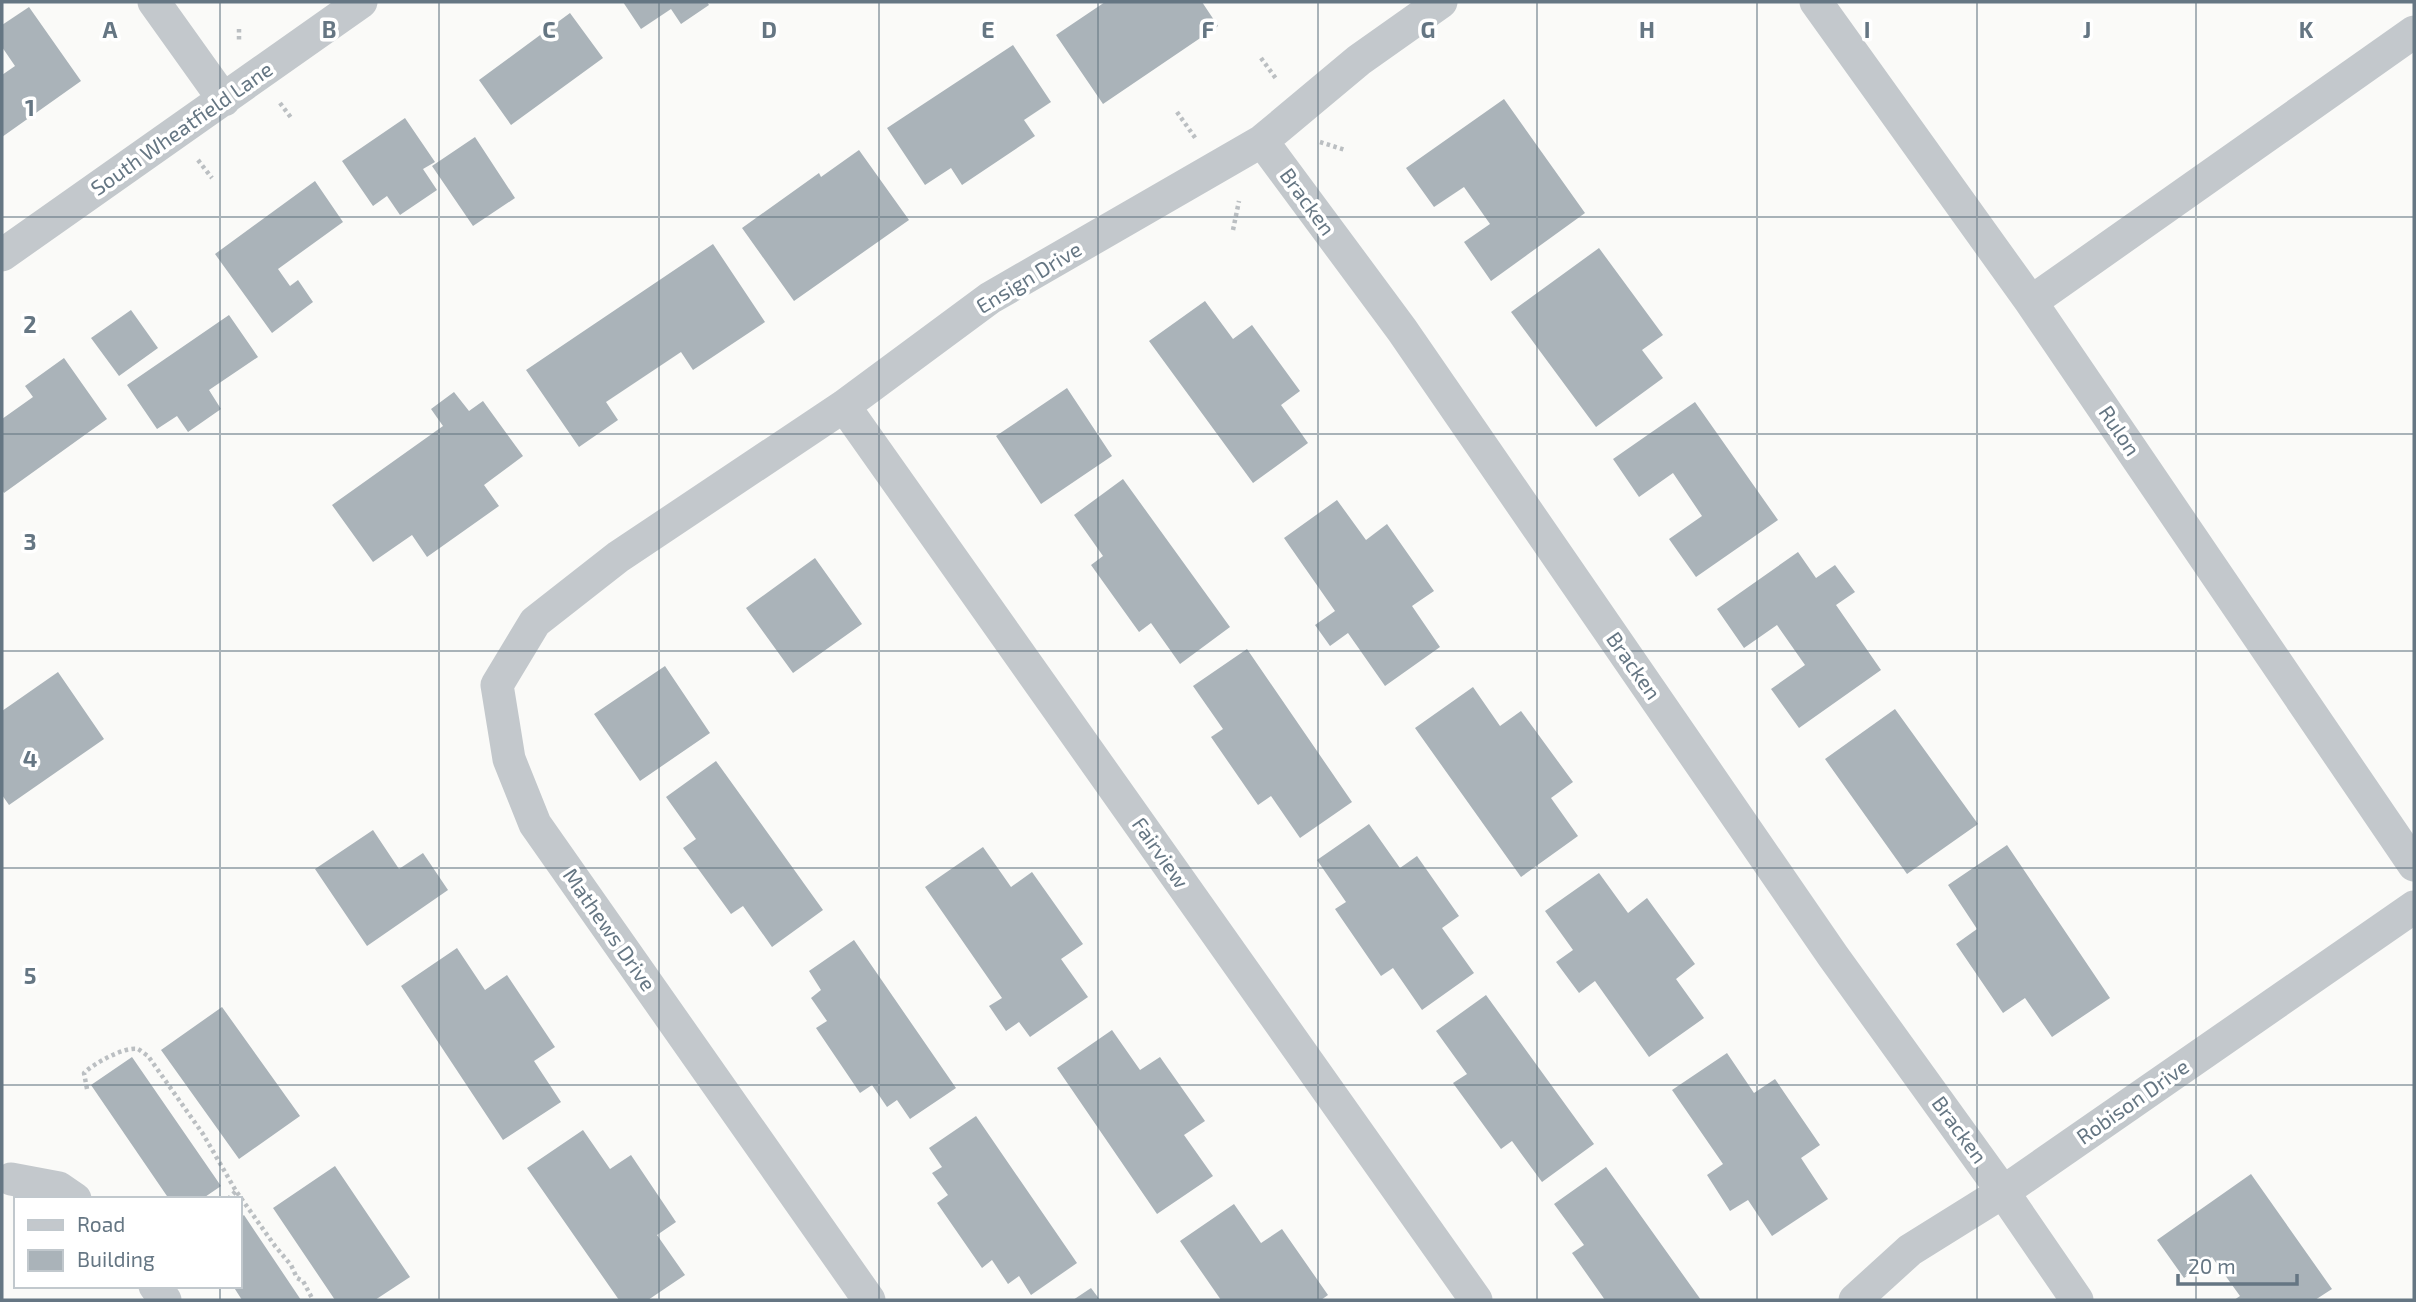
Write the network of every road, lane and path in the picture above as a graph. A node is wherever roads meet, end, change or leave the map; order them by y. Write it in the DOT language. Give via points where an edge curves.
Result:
graph roads {
  1 [pos="154,2"];
  2 [pos="361,2"];
  3 [pos="1441,2"];
  4 [pos="1816,2"];
  5 [pos="2414,32"];
  6 [pos="1261,58"];
  7 [pos="1277,80"];
  8 [pos="225,100"];
  9 [pos="279,102"];
  10 [pos="1177,112"];
  11 [pos="292,119"];
  12 [pos="1197,140"];
  13 [pos="1262,141"];
  14 [pos="1320,142"];
  15 [pos="1345,150"];
  16 [pos="198,159"];
  17 [pos="212,178"];
  18 [pos="1240,201"];
  19 [pos="1233,230"];
  20 [pos="2,255"];
  21 [pos="2031,302"];
  22 [pos="844,407"];
  23 [pos="618,557"];
  24 [pos="2414,865"];
  25 [pos="2414,907"];
  26 [pos="87,1088"];
  27 [pos="11,1179"];
  28 [pos="236,1191"];
  29 [pos="2003,1192"];
  30 [pos="72,1197"];
  31 [pos="230,1197"];
  32 [pos="240,1197"];
  33 [pos="242,1199"];
  34 [pos="313,1300"];
  35 [pos="869,1300"];
  36 [pos="1476,1300"];
  37 [pos="1855,1300"];
  38 [pos="2077,1300"];
  1 -- 8 [label="street"];
  2 -- 8 [label="street, South Wheatfield Lane"];
  3 -- 13 [label="street, Ensign Drive" via="1359,60"];
  4 -- 21 [label="street, Rulon"];
  5 -- 21 [label="street"];
  6 -- 7 [label="path"];
  8 -- 20 [label="street, South Wheatfield Lane"];
  9 -- 11 [label="path"];
  10 -- 12 [label="path"];
  13 -- 22 [label="street, Ensign Drive" via="990,298"];
  13 -- 29 [label="street, Bracken" via="1402,330 1833,956"];
  14 -- 15 [label="path"];
  16 -- 17 [label="path"];
  18 -- 19 [label="path"];
  21 -- 24 [label="street, Rulon"];
  22 -- 23 [label="street, Ensign Drive"];
  22 -- 36 [label="street, Fairview"];
  23 -- 35 [label="street, Mathews Drive" via="535,622 497,685 509,760 535,824"];
  25 -- 29 [label="street, Robison Drive"];
  26 -- 28 [label="path" via="84,1073 89,1068 125,1050 139,1049 203,1134"];
  27 -- 30 [label="street" via="59,1188"];
  28 -- 31 [label="path"];
  28 -- 32 [label="path"];
  29 -- 37 [label="street, Robison Drive" via="1909,1250"];
  29 -- 38 [label="street, Bracken"];
  33 -- 34 [label="path"];
}
